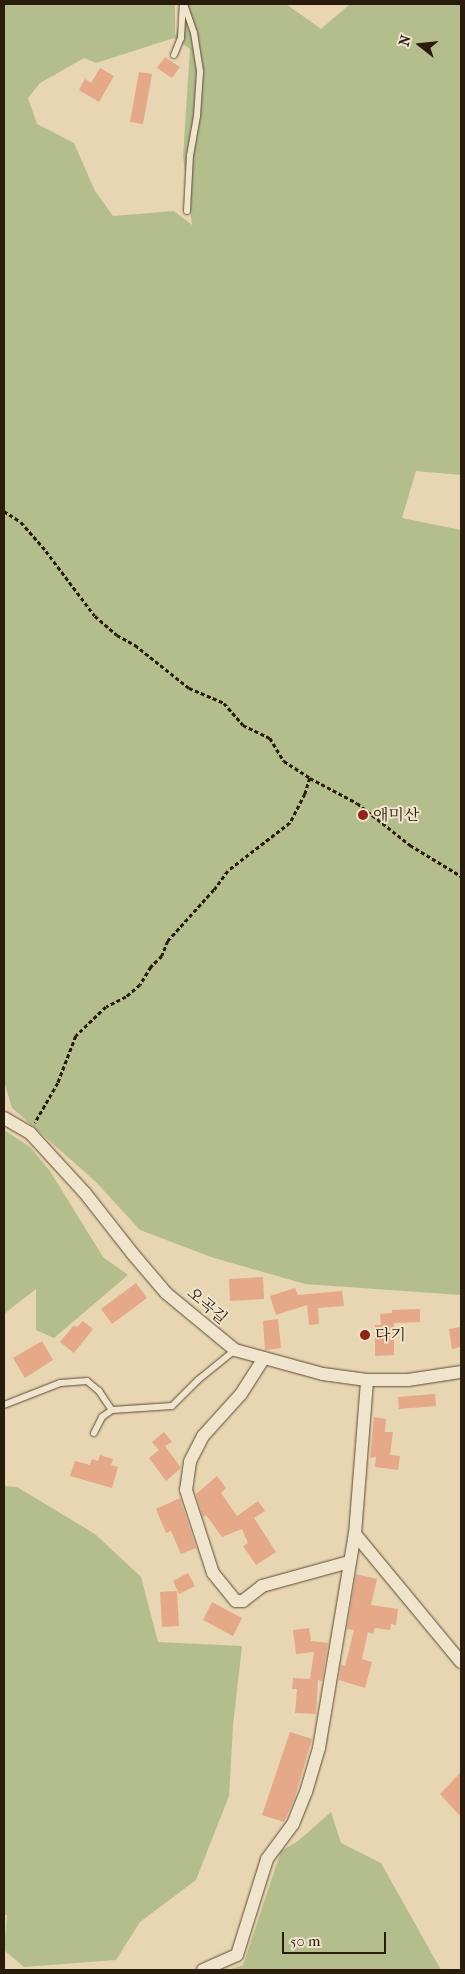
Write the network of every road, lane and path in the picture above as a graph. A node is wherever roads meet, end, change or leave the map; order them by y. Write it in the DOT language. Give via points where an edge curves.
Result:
graph roads {
  1 [pos="183,4"];
  2 [pos="174,55"];
  3 [pos="187,211"];
  4 [pos="4,511"];
  5 [pos="310,778"];
  6 [pos="461,876"];
  7 [pos="4,1118"];
  8 [pos="30,1133"];
  9 [pos="235,1350"];
  10 [pos="264,1358"];
  11 [pos="461,1372"];
  12 [pos="368,1380"];
  13 [pos="4,1405"];
  14 [pos="112,1410"];
  15 [pos="94,1433"];
  16 [pos="355,1534"];
  17 [pos="349,1562"];
  18 [pos="461,1662"];
  19 [pos="203,1970"];
  1 -- 2 [label="lane" via="181,38"];
  1 -- 3 [label="lane" via="194,33 200,72"];
  4 -- 5 [label="path" via="21,522 95,616 189,688 224,703 243,725 270,738 284,761"];
  5 -- 6 [label="path" via="357,804 410,845"];
  5 -- 8 [label="path" via="306,794 290,823 228,871 168,941 162,956 150,967 140,985 106,1007 76,1036 58,1083"];
  7 -- 8 [label="street, 오곡길"];
  8 -- 9 [label="street, 오곡길" via="85,1193 166,1292"];
  9 -- 10 [label="street, 오곡길"];
  9 -- 14 [label="lane" via="172,1406"];
  10 -- 12 [label="street, 오곡길" via="323,1374"];
  10 -- 17 [label="street" via="241,1394 203,1436 190,1462 186,1490 213,1573 236,1601 243,1600 262,1586"];
  11 -- 12 [label="street, 오곡길" via="408,1380"];
  12 -- 16 [label="street"];
  13 -- 14 [label="lane" via="60,1383 87,1381 99,1390"];
  14 -- 15 [label="lane" via="102,1417"];
  16 -- 17 [label="street"];
  16 -- 18 [label="street"];
  17 -- 19 [label="street" via="319,1748 306,1792 292,1824 267,1858 237,1955"];
}
